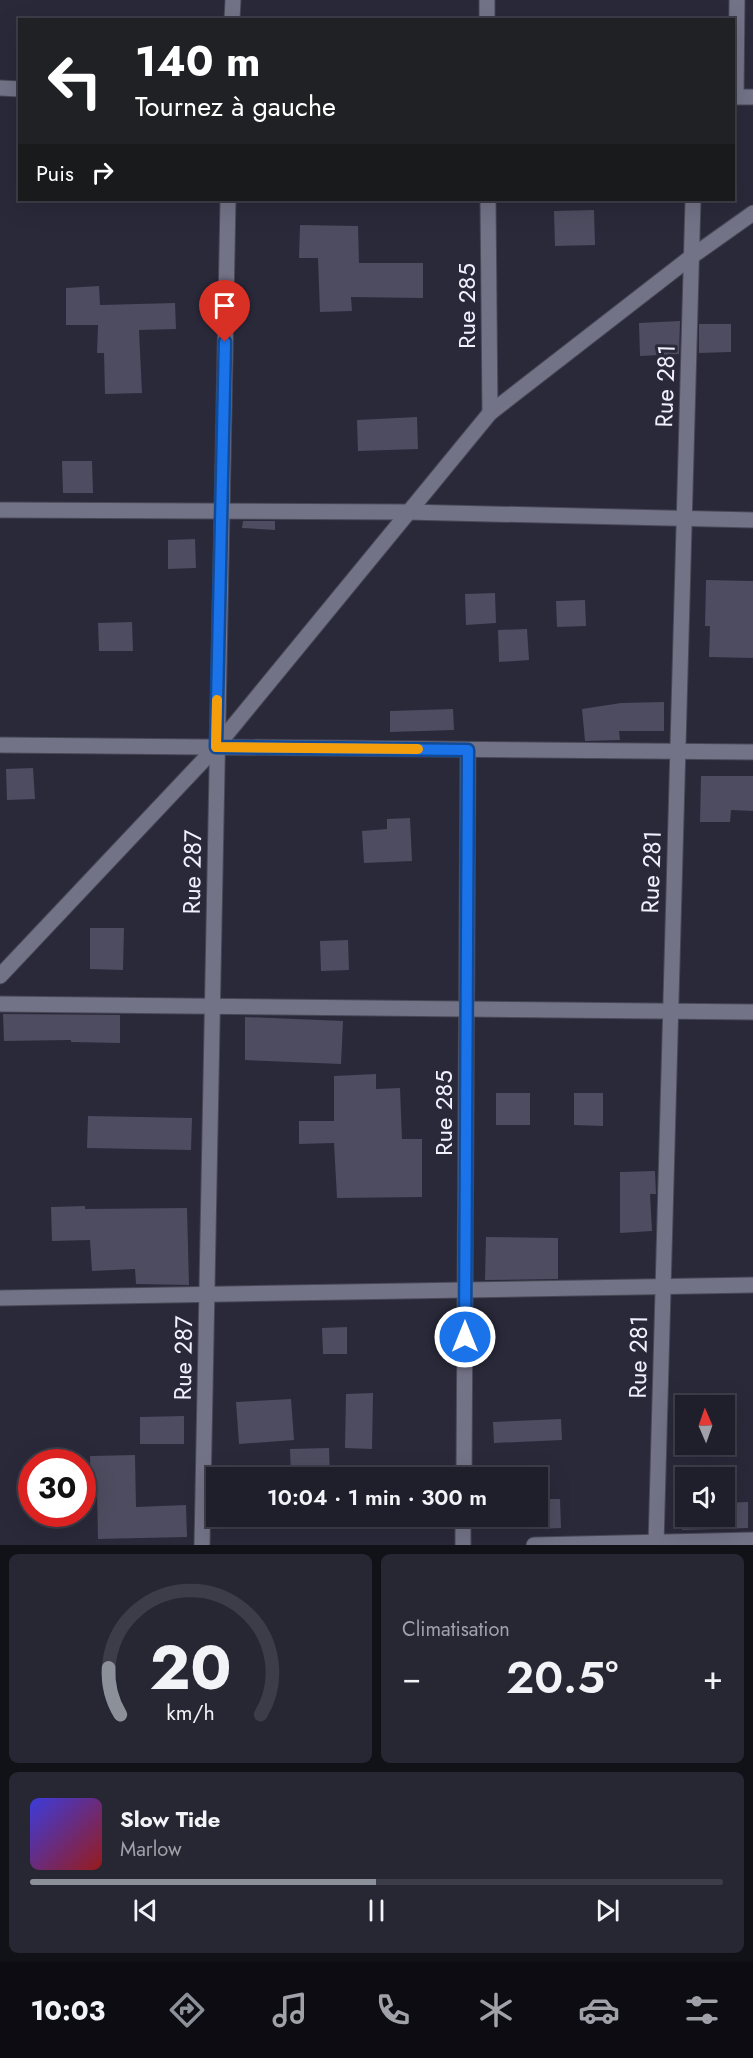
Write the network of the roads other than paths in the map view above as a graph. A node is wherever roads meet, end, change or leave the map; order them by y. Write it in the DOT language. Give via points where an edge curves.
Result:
graph roads {
  1 [pos="233,0"];
  2 [pos="487,0"];
  3 [pos="737,0"];
  4 [pos="232,18"];
  5 [pos="487,18"];
  6 [pos="735,65"];
  7 [pos="0,88"];
  8 [pos="18,89"];
  9 [pos="735,97"];
  10 [pos="753,97"];
  11 [pos="228,201"];
  12 [pos="488,201"];
  13 [pos="693,201"];
  14 [pos="753,213"];
  15 [pos="691,257"];
  16 [pos="490,413"];
  17 [pos="0,510"];
  18 [pos="407,512"];
  19 [pos="221,513"];
  20 [pos="684,519"];
  21 [pos="753,520"];
  22 [pos="0,745"];
  23 [pos="216,747"];
  24 [pos="468,750"];
  25 [pos="677,752"];
  26 [pos="753,752"];
  27 [pos="0,976"];
  28 [pos="0,1004"];
  29 [pos="213,1006"];
  30 [pos="467,1009"];
  31 [pos="670,1011"];
  32 [pos="753,1012"];
  33 [pos="753,1285"];
  34 [pos="663,1286"];
  35 [pos="465,1290"];
  36 [pos="207,1294"];
  37 [pos="0,1298"];
  38 [pos="464,1467"];
  39 [pos="463,1527"];
  40 [pos="753,1540"];
  41 [pos="656,1544"];
  42 [pos="202,1545"];
  43 [pos="463,1545"];
  44 [pos="534,1545"];
  1 -- 4 [label="street"];
  2 -- 5 [label="street"];
  3 -- 6 [label="street"];
  7 -- 8 [label="street"];
  9 -- 10 [label="street"];
  11 -- 19 [label="street, Rue 287"];
  12 -- 16 [label="street, Rue 285"];
  13 -- 15 [label="street, Rue 281"];
  14 -- 15 [label="street"];
  15 -- 16 [label="street"];
  15 -- 20 [label="street, Rue 281"];
  16 -- 18 [label="street"];
  17 -- 19 [label="street"];
  18 -- 19 [label="street"];
  18 -- 20 [label="street"];
  18 -- 23 [label="street"];
  19 -- 23 [label="street, Rue 287"];
  20 -- 21 [label="street"];
  20 -- 25 [label="street, Rue 281"];
  22 -- 23 [label="street"];
  23 -- 24 [label="street"];
  23 -- 27 [label="street"];
  23 -- 29 [label="street, Rue 287"];
  24 -- 25 [label="street"];
  24 -- 30 [label="street, Rue 285"];
  25 -- 26 [label="street"];
  25 -- 31 [label="street, Rue 281"];
  28 -- 29 [label="street"];
  29 -- 30 [label="street"];
  29 -- 36 [label="street, Rue 287"];
  30 -- 31 [label="street"];
  30 -- 35 [label="street, Rue 285"];
  31 -- 32 [label="street"];
  31 -- 34 [label="street, Rue 281"];
  33 -- 34 [label="street"];
  34 -- 35 [label="street"];
  34 -- 41 [label="street, Rue 281"];
  35 -- 36 [label="street"];
  35 -- 38 [label="street, Rue 285"];
  36 -- 37 [label="street"];
  36 -- 42 [label="street, Rue 287"];
  39 -- 43 [label="street"];
  40 -- 41 [label="street"];
  41 -- 44 [label="street"];
}
